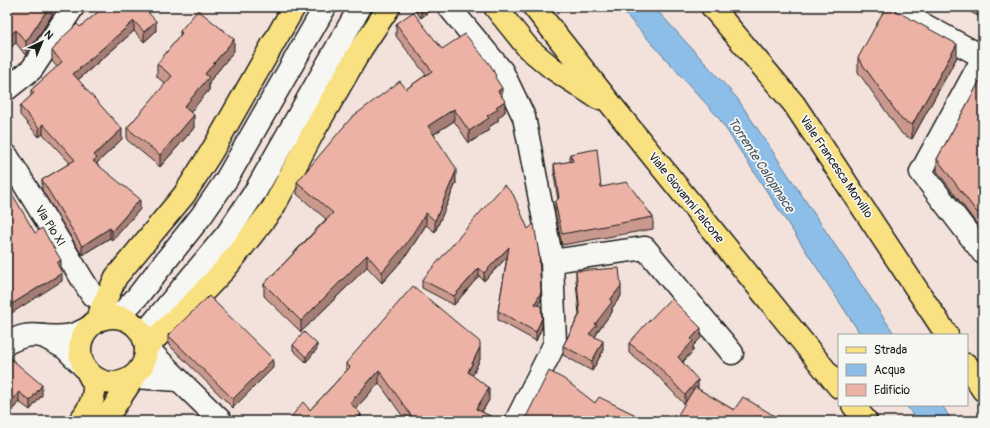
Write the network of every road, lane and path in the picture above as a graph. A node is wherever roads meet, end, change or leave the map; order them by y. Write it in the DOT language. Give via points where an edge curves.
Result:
graph roads {
  1 [pos="74,7"];
  2 [pos="294,7"];
  3 [pos="325,7"];
  4 [pos="360,7"];
  5 [pos="389,7"];
  6 [pos="449,7"];
  7 [pos="495,7"];
  8 [pos="534,7"];
  9 [pos="712,7"];
  10 [pos="902,13"];
  11 [pos="983,57"];
  12 [pos="7,89"];
  13 [pos="613,107"];
  14 [pos="7,156"];
  15 [pos="983,253"];
  16 [pos="552,261"];
  17 [pos="100,316"];
  18 [pos="946,334"];
  19 [pos="43,336"];
  20 [pos="7,343"];
  21 [pos="145,343"];
  22 [pos="732,353"];
  23 [pos="968,367"];
  24 [pos="86,370"];
  25 [pos="134,377"];
  26 [pos="179,380"];
  27 [pos="838,386"];
  28 [pos="983,390"];
  29 [pos="854,406"];
  30 [pos="80,421"];
  31 [pos="103,421"];
  32 [pos="221,421"];
  33 [pos="516,421"];
  34 [pos="866,421"];
  1 -- 12 [label="street" via="32,69"];
  2 -- 17 [label="main road" via="184,196 116,277"];
  3 -- 17 [label="street" via="226,180 202,215 137,297"];
  4 -- 21 [label="street" via="255,192 227,234 153,324"];
  5 -- 21 [label="main road" via="361,49 273,208 226,268 192,304"];
  6 -- 16 [label="street" via="502,71 524,117"];
  7 -- 13 [label="main road" via="528,48 552,68"];
  8 -- 13 [label="main road, Viale Giovanni Falcone"];
  9 -- 18 [label="main road, Viale Francesca Morvillo" via="794,104"];
  10 -- 11 [label="street"];
  11 -- 15 [label="street" via="921,172"];
  13 -- 27 [label="main road, Viale Giovanni Falcone"];
  14 -- 17 [label="street, Via Pio XI"];
  16 -- 22 [label="street" via="645,248"];
  16 -- 33 [label="street" via="555,343"];
  17 -- 19 [label="street" via="78,334 68,337"];
  17 -- 21 [label="main road" via="128,320 137,327"];
  17 -- 24 [label="main road" via="82,337 79,348 80,358"];
  19 -- 20 [label="street" via="23,336"];
  19 -- 24 [label="street" via="65,348"];
  21 -- 25 [label="main road" via="146,358"];
  21 -- 26 [label="street"];
  23 -- 28 [label="main road"];
  24 -- 25 [label="main road" via="102,382 113,384"];
  24 -- 30 [label="main road" via="94,385 94,396"];
  25 -- 26 [label="street"];
  25 -- 31 [label="main road"];
  26 -- 32 [label="street"];
  29 -- 34 [label="main road"];
}
